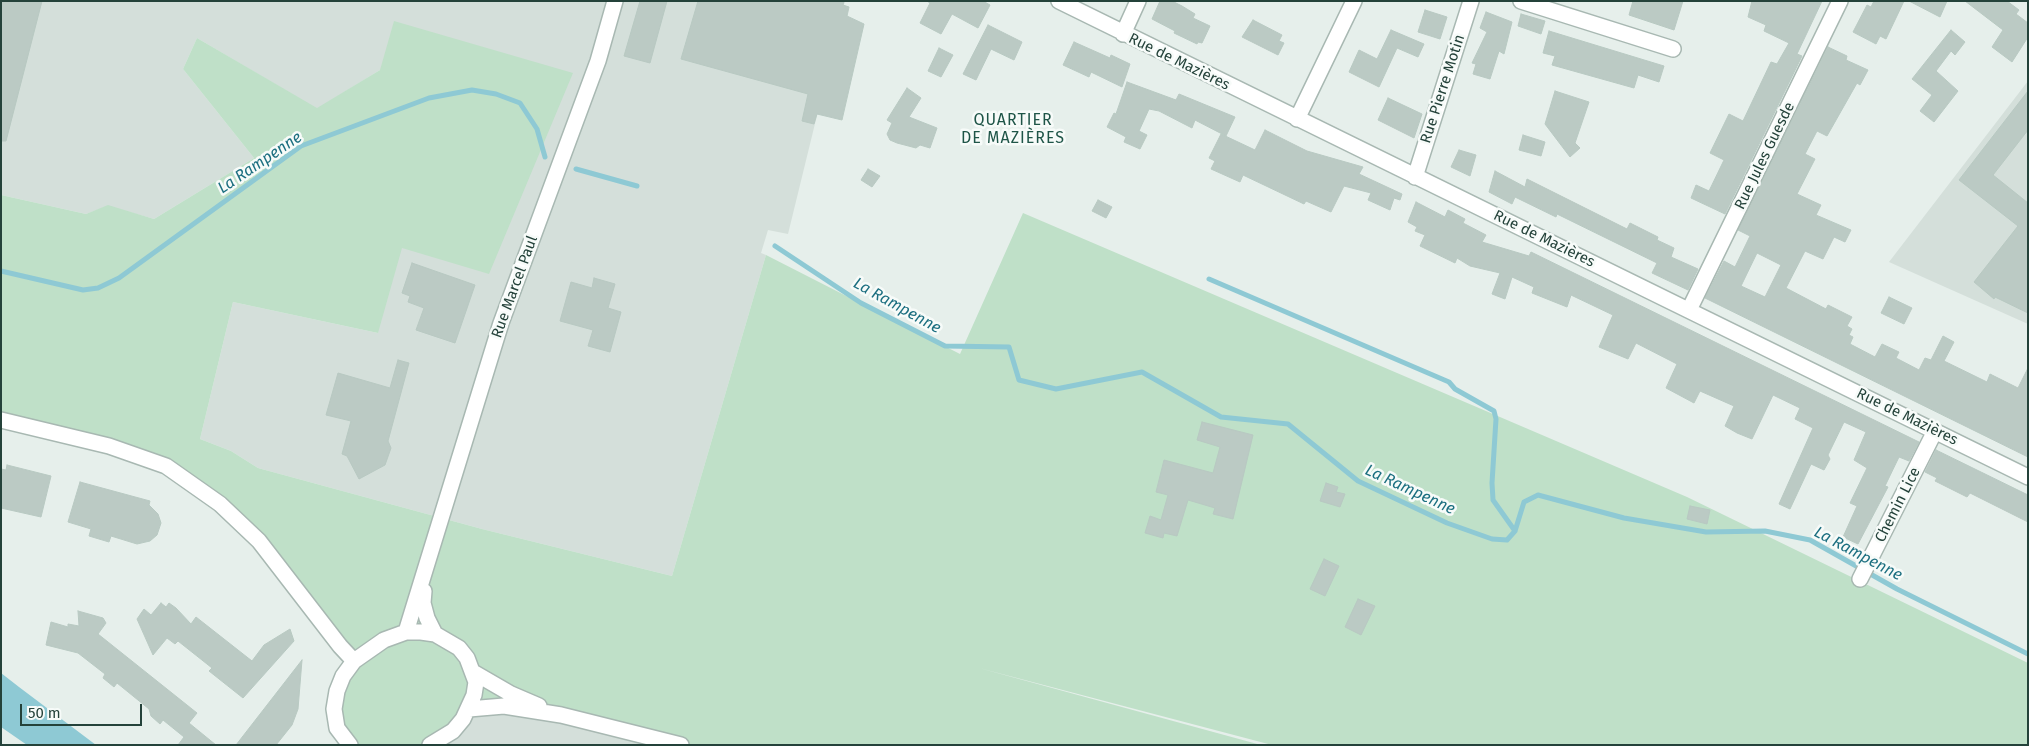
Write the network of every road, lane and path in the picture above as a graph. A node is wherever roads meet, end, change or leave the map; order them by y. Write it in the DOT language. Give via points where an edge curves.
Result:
graph roads {
  1 [pos="615,1"];
  2 [pos="1059,1"];
  3 [pos="1138,1"];
  4 [pos="1354,1"];
  5 [pos="1471,1"];
  6 [pos="1521,1"];
  7 [pos="1840,1"];
  8 [pos="1123,34"];
  9 [pos="1673,49"];
  10 [pos="1297,119"];
  11 [pos="1415,177"];
  12 [pos="1690,310"];
  13 [pos="1,420"];
  14 [pos="1935,431"];
  15 [pos="2028,477"];
  16 [pos="425,576"];
  17 [pos="1860,578"];
  18 [pos="406,632"];
  19 [pos="435,634"];
  20 [pos="354,661"];
  21 [pos="473,672"];
  22 [pos="469,709"];
  23 [pos="561,715"];
  24 [pos="337,728"];
  25 [pos="332,745"];
  26 [pos="350,745"];
  27 [pos="430,745"];
  28 [pos="681,745"];
  1 -- 16 [label="street, Rue Marcel Paul" via="598,61 501,323"];
  2 -- 8 [label="street, Rue de Mazières"];
  3 -- 8 [label="street"];
  4 -- 10 [label="street"];
  5 -- 11 [label="street, Rue Pierre Motin"];
  6 -- 9 [label="street"];
  7 -- 12 [label="street, Rue Jules Guesde"];
  8 -- 10 [label="street, Rue de Mazières"];
  10 -- 11 [label="street, Rue de Mazières"];
  11 -- 12 [label="street, Rue de Mazières"];
  12 -- 14 [label="street, Rue de Mazières"];
  13 -- 20 [label="street" via="109,446 166,466 220,504 259,541"];
  14 -- 15 [label="street, Rue de Mazières"];
  14 -- 17 [label="street, Chemin Lice"];
  16 -- 18 [label="street, Rue Marcel Paul"];
  16 -- 19 [label="street, Rue Marcel Paul" via="422,603"];
  18 -- 19 [label="street"];
  18 -- 20 [label="street" via="384,640"];
  19 -- 21 [label="street" via="459,648 468,658"];
  20 -- 24 [label="street" via="337,691 334,709"];
  21 -- 22 [label="street" via="476,682"];
  21 -- 23 [label="street" via="511,694"];
  22 -- 23 [label="street" via="504,706"];
  22 -- 27 [label="street" via="453,731"];
  23 -- 28 [label="street"];
  24 -- 25 [label="street"];
  24 -- 26 [label="street"];
}
